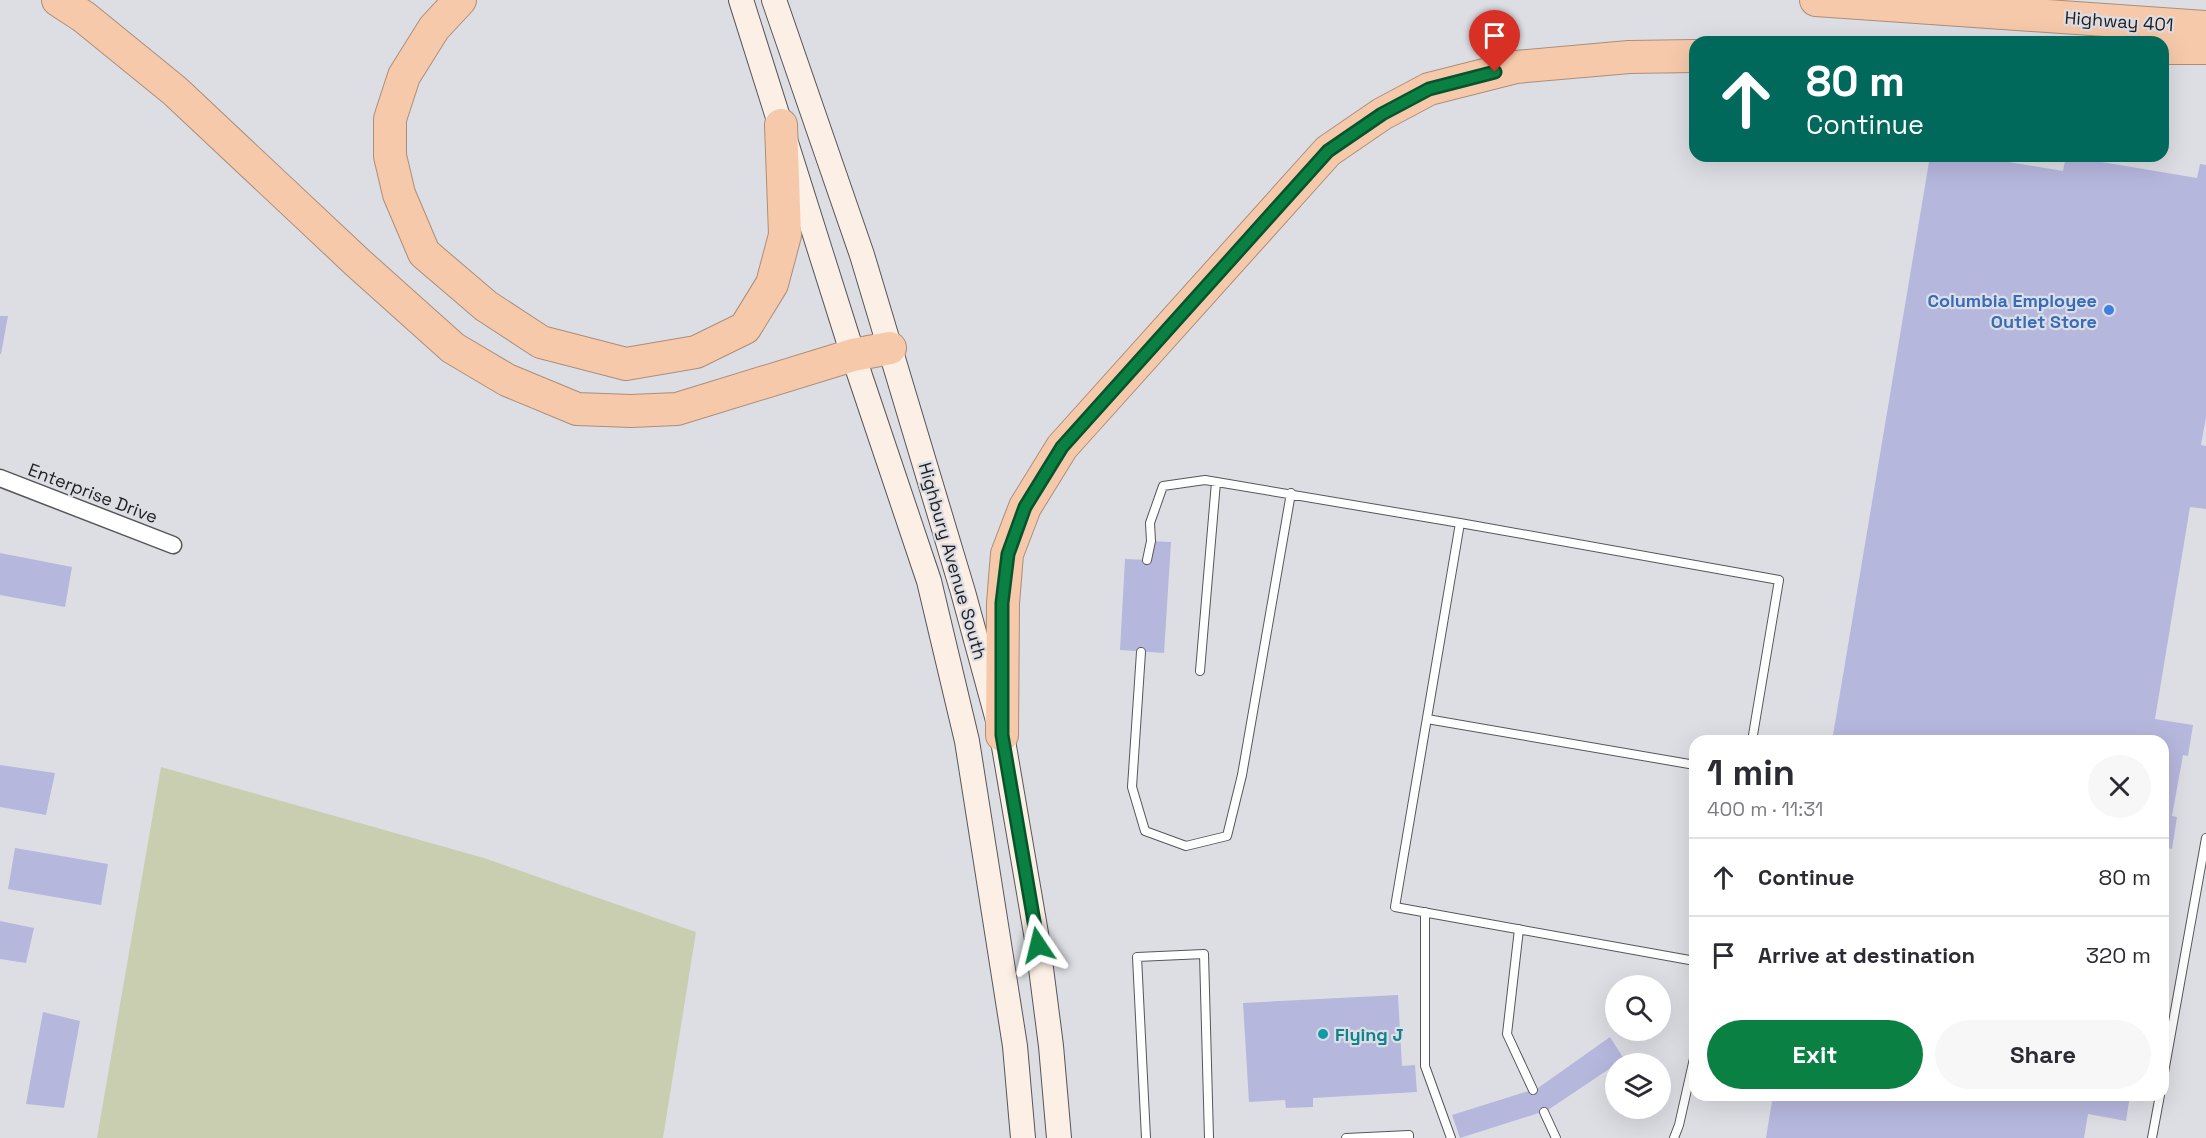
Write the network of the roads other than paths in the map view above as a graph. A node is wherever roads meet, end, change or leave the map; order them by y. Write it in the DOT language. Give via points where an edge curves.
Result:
graph roads {
  1 [pos="58,0"];
  2 [pos="460,0"];
  3 [pos="741,0"];
  4 [pos="774,0"];
  5 [pos="1816,0"];
  6 [pos="2206,27"];
  7 [pos="2169,48"];
  8 [pos="2206,48"];
  9 [pos="1689,56"];
  10 [pos="781,125"];
  11 [pos="890,348"];
  12 [pos="853,355"];
  13 [pos="0,478"];
  14 [pos="1216,482"];
  15 [pos="1291,493"];
  16 [pos="1460,523"];
  17 [pos="173,545"];
  18 [pos="1148,560"];
  19 [pos="1141,652"];
  20 [pos="1200,671"];
  21 [pos="1427,719"];
  22 [pos="1002,735"];
  23 [pos="1753,735"];
  24 [pos="1689,764"];
  25 [pos="2206,838"];
  26 [pos="1425,912"];
  27 [pos="1519,929"];
  28 [pos="1689,959"];
  29 [pos="2169,1045"];
  30 [pos="1689,1081"];
  31 [pos="1533,1090"];
  32 [pos="2159,1101"];
  33 [pos="1544,1112"];
  34 [pos="1409,1136"];
  35 [pos="1376,1137"];
  36 [pos="1395,1137"];
  37 [pos="1023,1138"];
  38 [pos="1059,1138"];
  39 [pos="1146,1138"];
  40 [pos="1209,1138"];
  41 [pos="1347,1138"];
  42 [pos="1451,1138"];
  43 [pos="1556,1138"];
  44 [pos="1674,1138"];
  45 [pos="2152,1138"];
  1 -- 12 [label="highway" via="175,91 453,348 507,380 577,409 677,409"];
  2 -- 10 [label="highway" via="434,28 404,76 390,119 390,156 424,253 486,306 541,342 626,364 696,352 745,328 772,284 785,235"];
  3 -- 10 [label="main road, Highbury Avenue South"];
  4 -- 11 [label="main road, Highbury Avenue South"];
  5 -- 6 [label="highway, Highway 401"];
  7 -- 8 [label="highway"];
  9 -- 22 [label="highway" via="1516,67 1429,89 1382,114 1328,151 1062,447 1025,507 1008,554 1002,603"];
  10 -- 12 [label="main road, Highbury Avenue South"];
  11 -- 12 [label="highway"];
  11 -- 22 [label="main road, Highbury Avenue South"];
  12 -- 37 [label="main road, Highbury Avenue South" via="929,581 967,741 1015,1046"];
  13 -- 17 [label="street, Enterprise Drive"];
  14 -- 15 [label="lane"];
  14 -- 18 [label="lane" via="1163,486 1150,523"];
  14 -- 20 [label="lane"];
  15 -- 16 [label="lane"];
  15 -- 19 [label="lane" via="1242,775 1227,836 1186,846 1145,831 1132,787"];
  16 -- 21 [label="lane"];
  16 -- 23 [label="lane" via="1779,580"];
  21 -- 24 [label="lane"];
  21 -- 26 [label="lane" via="1395,907"];
  22 -- 38 [label="main road, Highbury Avenue South" via="1038,945"];
  25 -- 29 [label="lane"];
  26 -- 27 [label="lane"];
  26 -- 42 [label="lane" via="1425,1066"];
  27 -- 28 [label="lane"];
  27 -- 31 [label="lane" via="1507,1034"];
  30 -- 44 [label="lane"];
  32 -- 45 [label="lane"];
  33 -- 43 [label="lane"];
  34 -- 36 [label="lane"];
  35 -- 36 [label="lane"];
  35 -- 41 [label="lane"];
  39 -- 40 [label="lane" via="1137,957 1204,954"];
}
